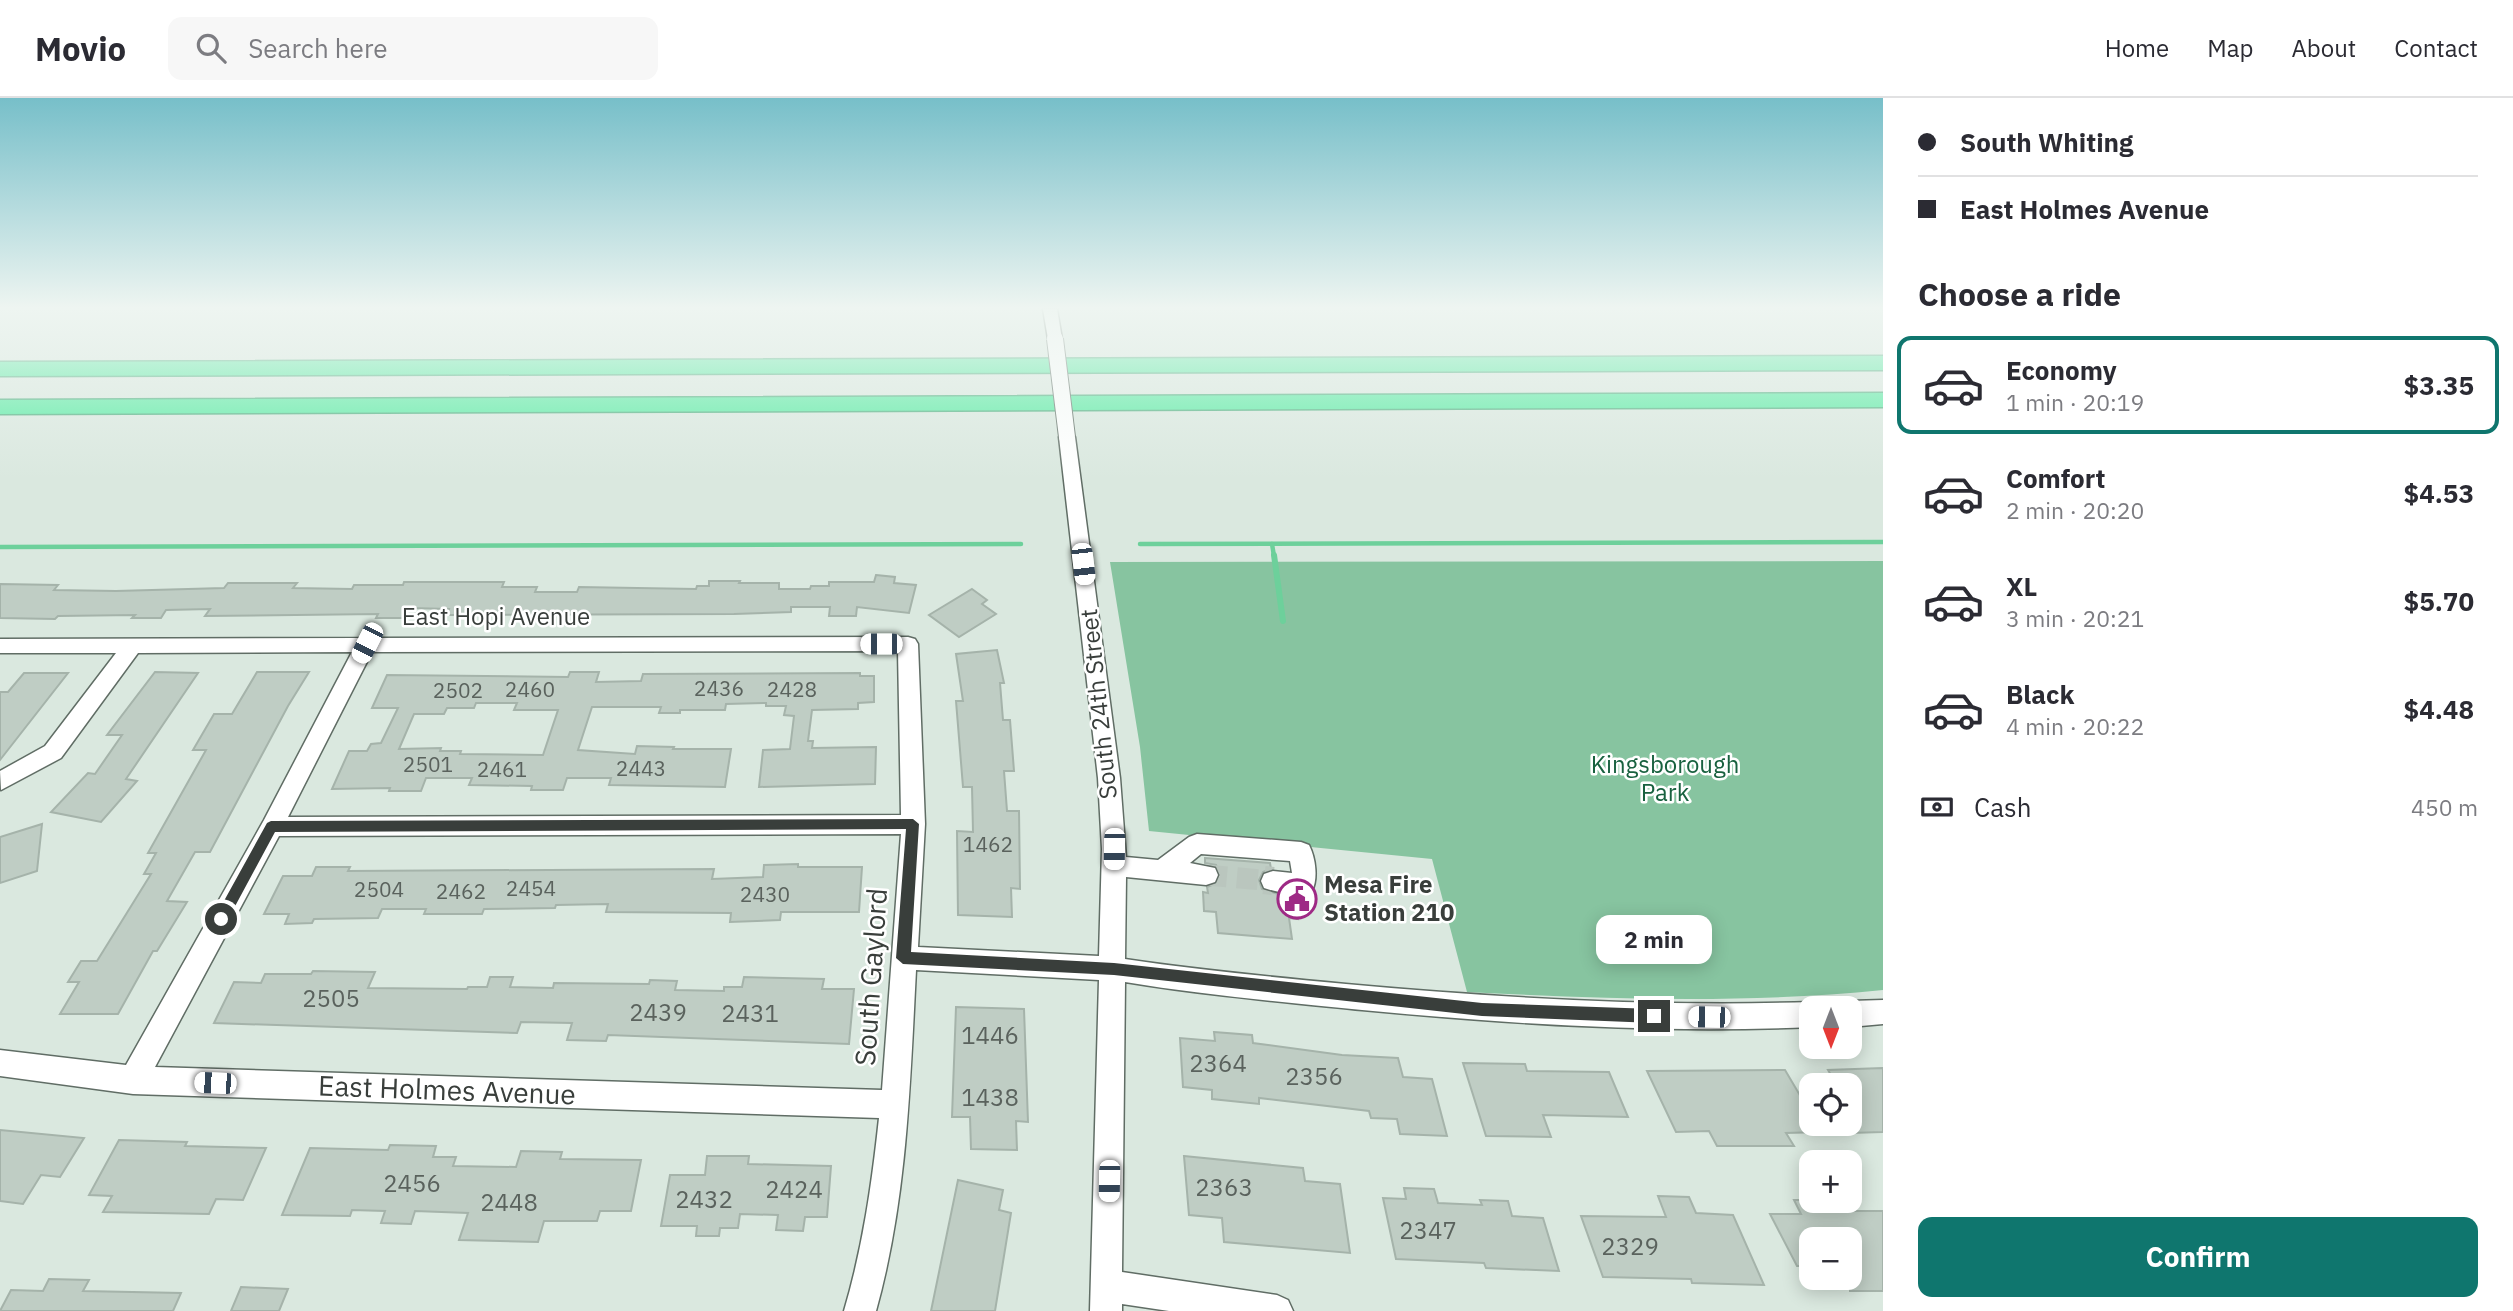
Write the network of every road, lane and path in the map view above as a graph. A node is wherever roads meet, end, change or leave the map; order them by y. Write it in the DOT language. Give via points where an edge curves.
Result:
graph roads {
  1 [pos="1058,366"];
  2 [pos="1107,366"];
  3 [pos="0,369"];
  4 [pos="1883,400"];
  5 [pos="1434,402"];
  6 [pos="0,407"];
  7 [pos="1883,419"];
  8 [pos="367,643"];
  9 [pos="908,644"];
  10 [pos="133,645"];
  11 [pos="0,646"];
  12 [pos="1,781"];
  13 [pos="913,824"];
  14 [pos="271,827"];
  15 [pos="1113,866"];
  16 [pos="1162,871"];
  17 [pos="1206,875"];
  18 [pos="1273,881"];
  19 [pos="903,958"];
  20 [pos="1114,969"];
  21 [pos="1883,1012"];
  22 [pos="1862,1013"];
  23 [pos="1799,1016"];
  24 [pos="0,1062"];
  25 [pos="133,1080"];
  26 [pos="895,1104"];
  27 [pos="1106,1299"];
  28 [pos="860,1311"];
  29 [pos="1277,1311"];
  1 -- 15 [label="street, South 24th Street, bridge" via="1109,778"];
  2 -- 3 [label="highway"];
  4 -- 5 [label="highway"];
  5 -- 6 [label="highway"];
  5 -- 7 [label="highway"];
  8 -- 9 [label="street, East Hopi Avenue"];
  8 -- 10 [label="street, East Hopi Avenue"];
  8 -- 14 [label="street"];
  9 -- 13 [label="street, South Gaylord"];
  10 -- 11 [label="street, East Hopi Avenue"];
  10 -- 12 [label="street" via="53,752"];
  13 -- 14 [label="street"];
  13 -- 19 [label="street, South Gaylord"];
  14 -- 25 [label="street"];
  15 -- 16 [label="street"];
  15 -- 20 [label="street, South 24th Street"];
  16 -- 17 [label="street"];
  16 -- 18 [label="street" via="1197,844 1301,852 1304,879"];
  19 -- 20 [label="street"];
  19 -- 26 [label="street, South Gaylord"];
  20 -- 23 [label="street" via="1528,1013"];
  20 -- 27 [label="street, South 24th Street"];
  21 -- 22 [label="street"];
  24 -- 25 [label="street, East Holmes Avenue"];
  25 -- 26 [label="street, East Holmes Avenue"];
  26 -- 28 [label="street, South Gaylord" via="887,1185"];
  27 -- 29 [label="street"];
}
